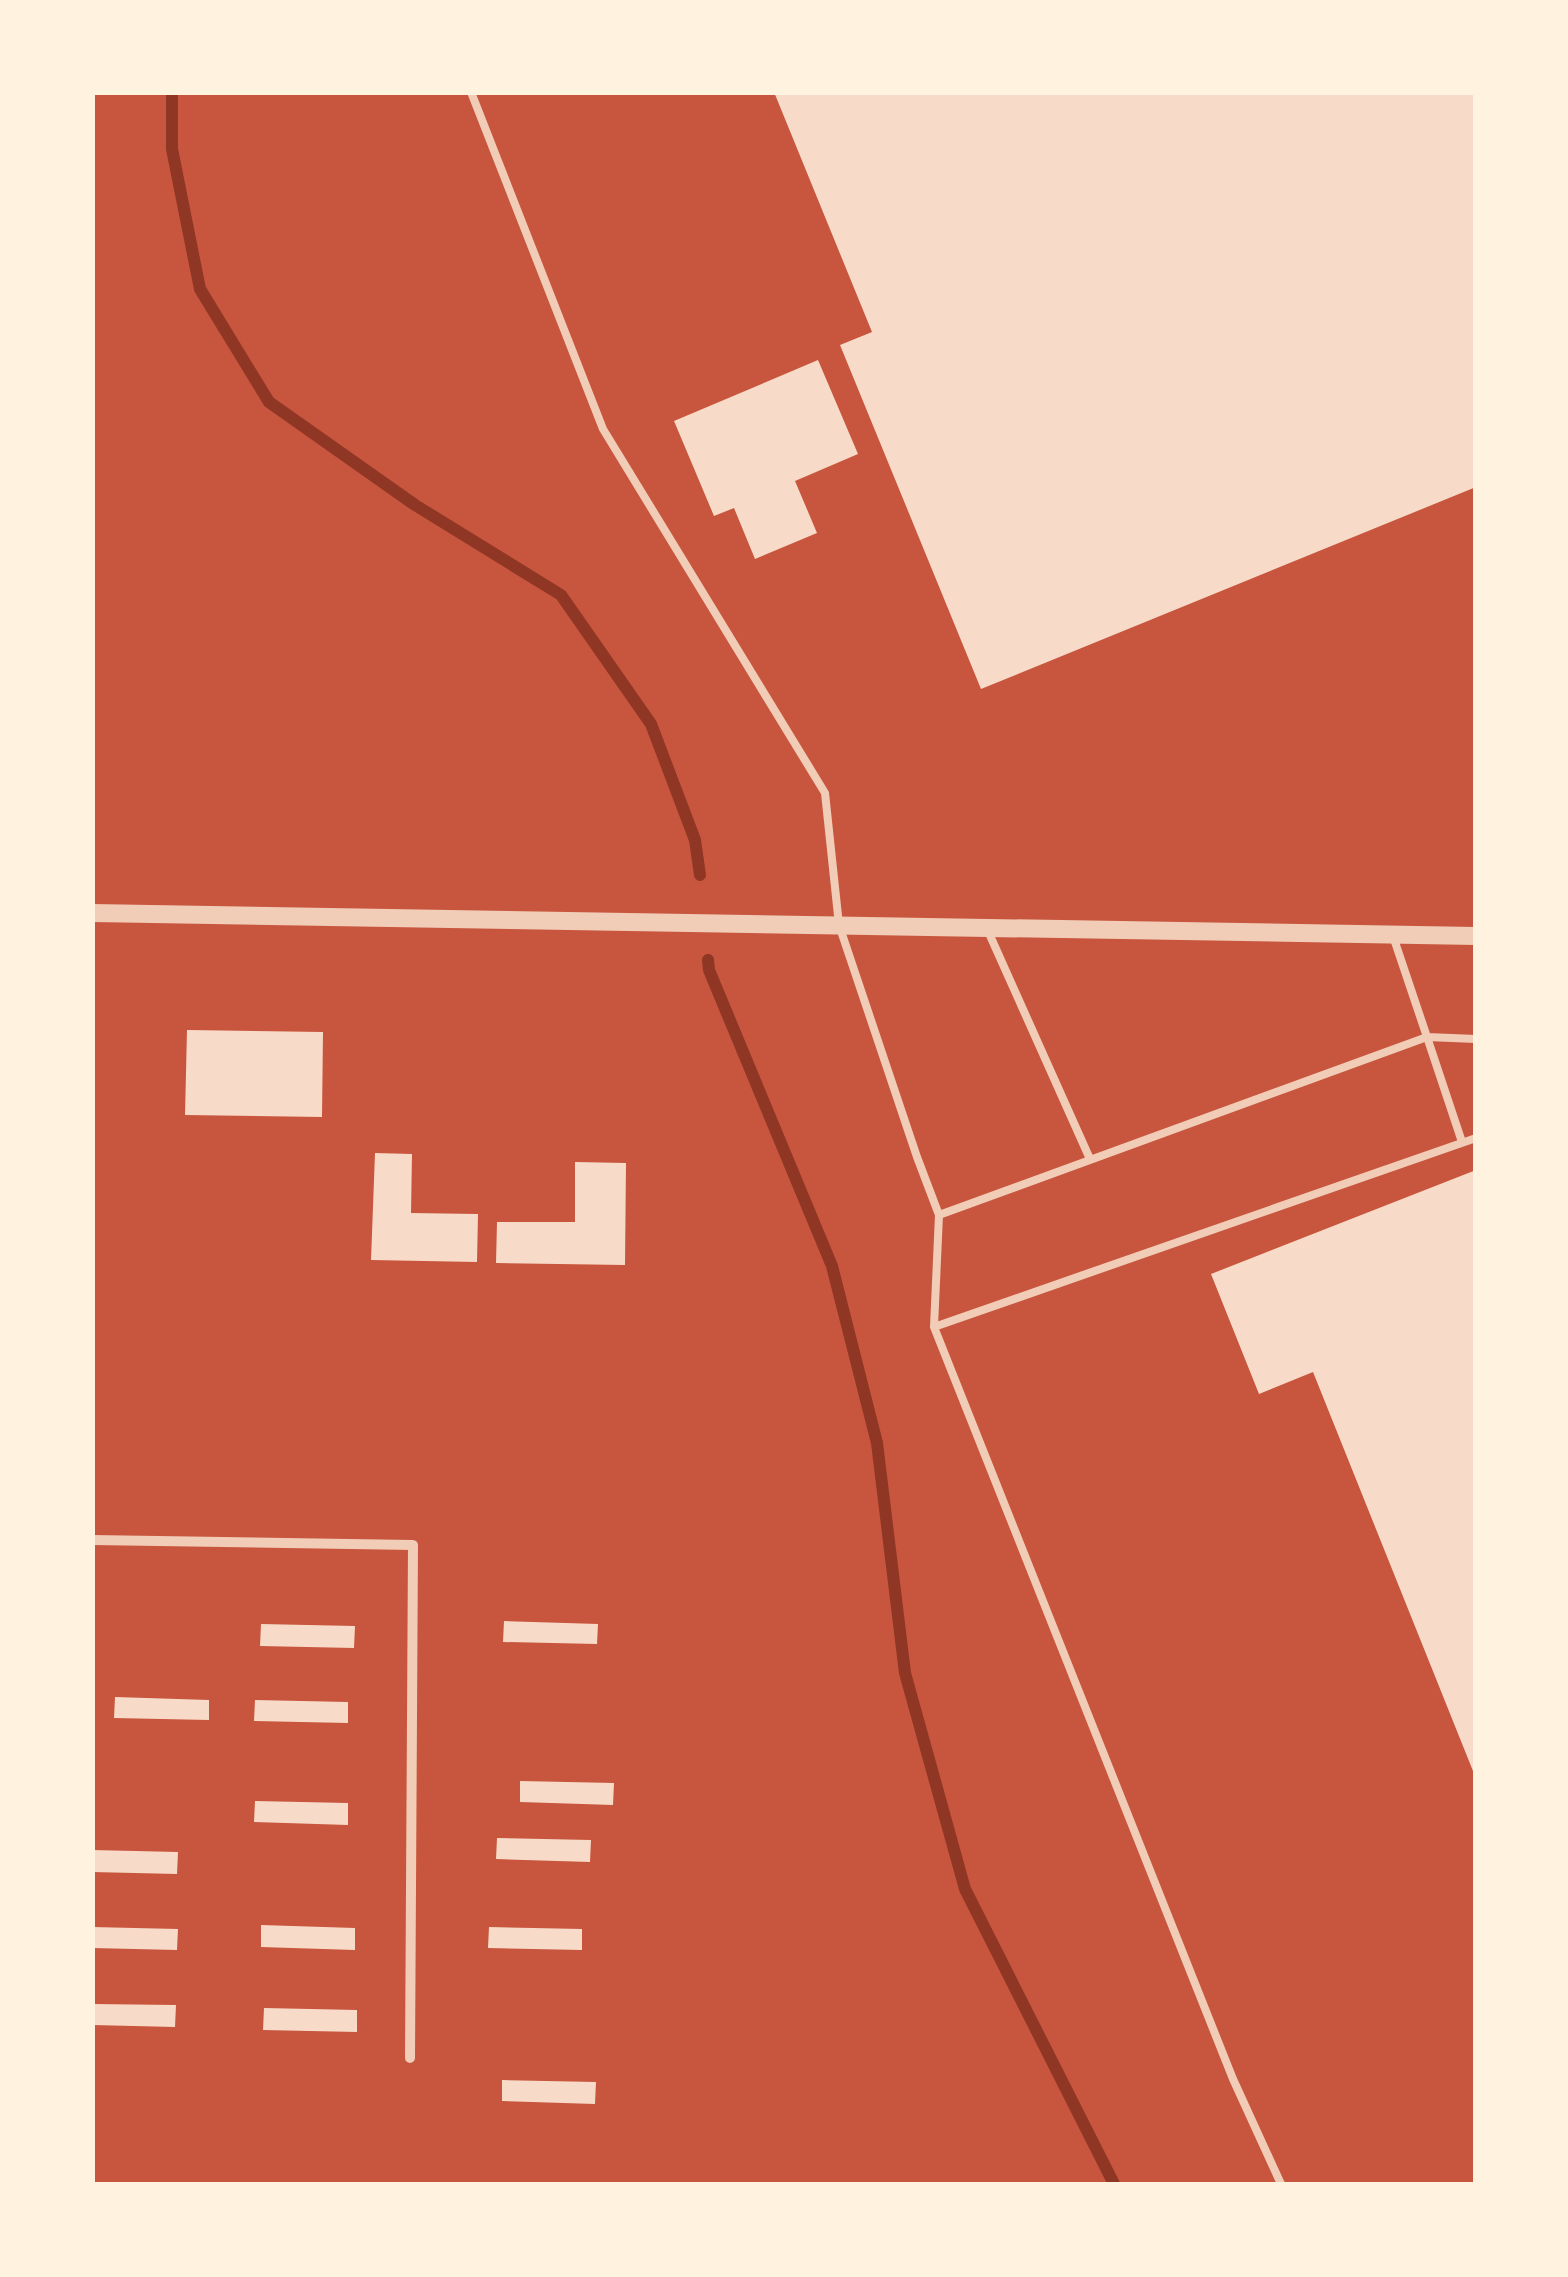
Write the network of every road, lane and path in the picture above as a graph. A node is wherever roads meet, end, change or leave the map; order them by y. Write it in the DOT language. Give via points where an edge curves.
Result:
graph roads {
  1 [pos="471,92"];
  2 [pos="92,912"];
  3 [pos="840,925"];
  4 [pos="986,928"];
  5 [pos="1392,934"];
  6 [pos="1476,936"];
  7 [pos="1427,1037"];
  8 [pos="1476,1039"];
  9 [pos="1476,1138"];
  10 [pos="1462,1142"];
  11 [pos="1090,1160"];
  12 [pos="939,1215"];
  13 [pos="934,1326"];
  14 [pos="92,1540"];
  15 [pos="410,2058"];
  16 [pos="1282,2184"];
  1 -- 3 [label="lane" via="603,429 825,794"];
  2 -- 3 [label="street"];
  3 -- 4 [label="street"];
  3 -- 12 [label="lane"];
  4 -- 5 [label="street"];
  4 -- 11 [label="lane"];
  5 -- 6 [label="street"];
  5 -- 7 [label="lane"];
  7 -- 8 [label="lane"];
  7 -- 10 [label="lane"];
  7 -- 11 [label="lane"];
  9 -- 10 [label="lane"];
  10 -- 13 [label="lane"];
  11 -- 12 [label="lane"];
  12 -- 13 [label="lane"];
  13 -- 16 [label="lane" via="1233,2079"];
  14 -- 15 [label="street" via="413,1545"];
}
